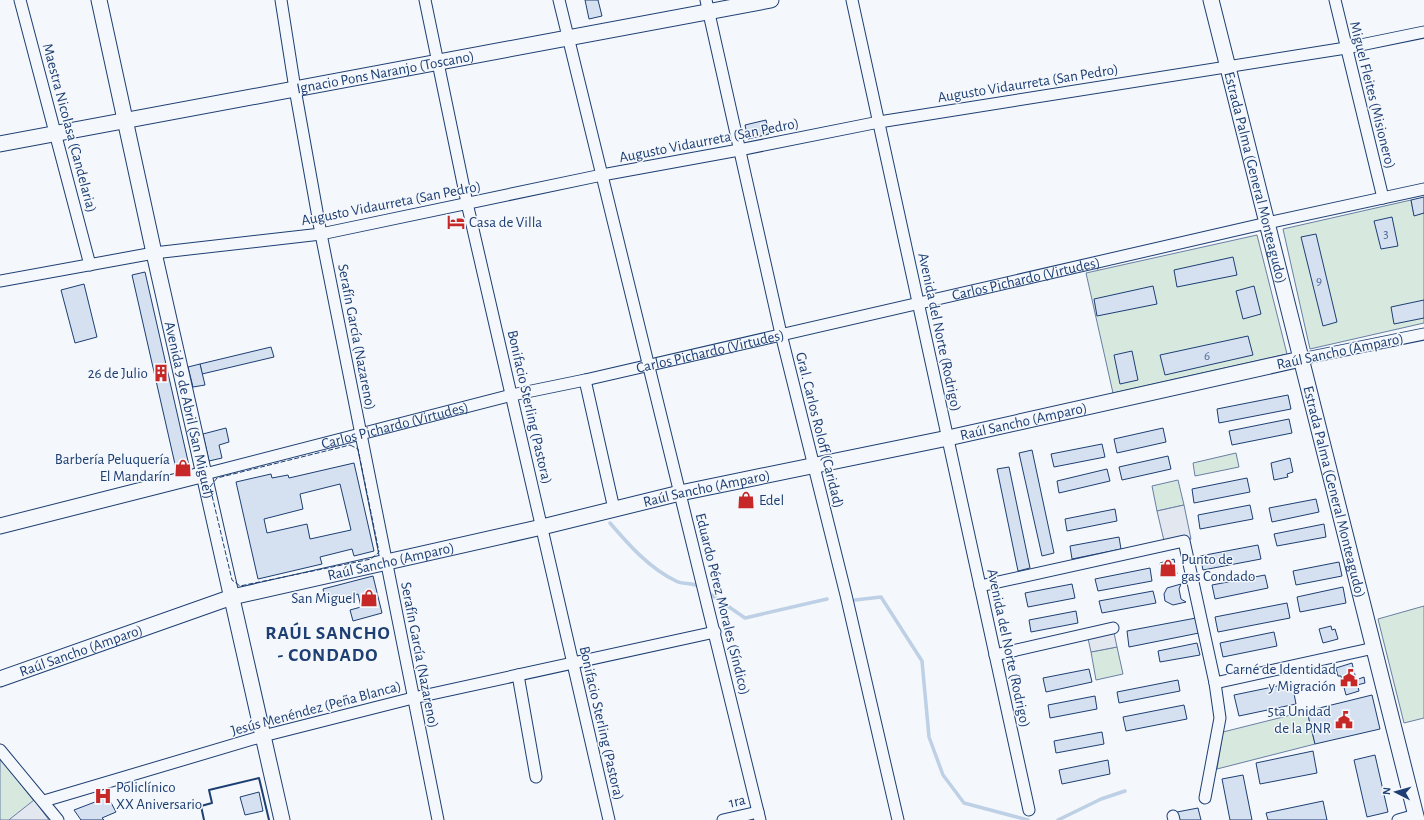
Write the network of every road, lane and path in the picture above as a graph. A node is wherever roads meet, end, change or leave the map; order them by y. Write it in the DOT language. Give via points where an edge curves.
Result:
graph roads {
  1 [pos="20,0"];
  2 [pos="99,0"];
  3 [pos="281,0"];
  4 [pos="425,0"];
  5 [pos="559,0"];
  6 [pos="770,0"];
  7 [pos="852,0"];
  8 [pos="1211,0"];
  9 [pos="1335,0"];
  10 [pos="707,6"];
  11 [pos="1424,32"];
  12 [pos="569,38"];
  13 [pos="1346,48"];
  14 [pos="439,62"];
  15 [pos="1228,67"];
  16 [pos="294,89"];
  17 [pos="125,121"];
  18 [pos="879,122"];
  19 [pos="56,134"];
  20 [pos="0,144"];
  21 [pos="739,150"];
  22 [pos="602,175"];
  23 [pos="1424,189"];
  24 [pos="1383,198"];
  25 [pos="467,203"];
  26 [pos="1267,223"];
  27 [pos="321,234"];
  28 [pos="154,253"];
  29 [pos="90,265"];
  30 [pos="0,281"];
  31 [pos="918,304"];
  32 [pos="781,334"];
  33 [pos="1424,334"];
  34 [pos="1301,359"];
  35 [pos="649,364"];
  36 [pos="585,380"];
  37 [pos="512,395"];
  38 [pos="361,433"];
  39 [pos="948,438"];
  40 [pos="813,465"];
  41 [pos="205,474"];
  42 [pos="680,493"];
  43 [pos="614,510"];
  44 [pos="0,526"];
  45 [pos="542,528"];
  46 [pos="387,562"];
  47 [pos="980,586"];
  48 [pos="232,597"];
  49 [pos="1113,628"];
  50 [pos="715,632"];
  51 [pos="1374,648"];
  52 [pos="995,655"];
  53 [pos="572,664"];
  54 [pos="518,675"];
  55 [pos="0,679"];
  56 [pos="1215,683"];
  57 [pos="413,698"];
  58 [pos="263,736"];
  59 [pos="0,750"];
  60 [pos="536,777"];
  61 [pos="1205,798"];
  62 [pos="44,801"];
  63 [pos="1029,810"];
  64 [pos="759,816"];
  65 [pos="1417,818"];
  66 [pos="58,820"];
  67 [pos="282,820"];
  68 [pos="438,820"];
  69 [pos="609,820"];
  70 [pos="723,820"];
  71 [pos="898,820"];
  72 [pos="1398,820"];
  1 -- 19 [label="street, Maestra Nicolasa (Candelaria)"];
  2 -- 17 [label="street, Avenida 9 de Abril (San Miguel)"];
  3 -- 16 [label="street, Serafín García (Nazareno)"];
  4 -- 14 [label="street, Bonifacio Sterling (Pastora)"];
  5 -- 12 [label="street, Eduardo Pérez Morales (Síndico)"];
  6 -- 10 [label="street, Ignacio Pons Naranjo (Toscano)"];
  7 -- 18 [label="street, Avenida del Norte (Rodrigo)"];
  8 -- 15 [label="street, Estrada Palma (General Monteagudo)"];
  9 -- 13 [label="street, Miguel Fleites (Misionero)"];
  10 -- 12 [label="street, Ignacio Pons Naranjo (Toscano)"];
  10 -- 21 [label="street, Gral. Carlos Roloff (Caridad)"];
  11 -- 13 [label="street, Augusto Vidaurreta (San Pedro)"];
  12 -- 14 [label="street, Ignacio Pons Naranjo (Toscano)"];
  12 -- 22 [label="street, Eduardo Pérez Morales (Síndico)"];
  13 -- 15 [label="street, Augusto Vidaurreta (San Pedro)"];
  13 -- 24 [label="street, Miguel Fleites (Misionero)"];
  14 -- 16 [label="street, Ignacio Pons Naranjo (Toscano)"];
  14 -- 25 [label="street, Bonifacio Sterling (Pastora)"];
  15 -- 18 [label="street, Augusto Vidaurreta (San Pedro)"];
  15 -- 26 [label="street, Estrada Palma (General Monteagudo)"];
  16 -- 17 [label="street, Ignacio Pons Naranjo (Toscano)"];
  16 -- 27 [label="street, Serafín García (Nazareno)"];
  17 -- 19 [label="street, Ignacio Pons Naranjo (Toscano)"];
  17 -- 28 [label="street, Avenida 9 de Abril (San Miguel)"];
  18 -- 21 [label="street, Augusto Vidaurreta (San Pedro)"];
  18 -- 31 [label="street, Avenida del Norte (Rodrigo)"];
  19 -- 20 [label="street, Ignacio Pons Naranjo (Toscano)"];
  19 -- 29 [label="street, Maestra Nicolasa (Candelaria)"];
  21 -- 22 [label="street, Augusto Vidaurreta (San Pedro)"];
  21 -- 32 [label="street, Gral. Carlos Roloff (Caridad)"];
  22 -- 25 [label="street, Augusto Vidaurreta (San Pedro)"];
  22 -- 35 [label="street, Eduardo Pérez Morales (Síndico)"];
  23 -- 24 [label="street, Carlos Pichardo (Virtudes)"];
  24 -- 26 [label="street, Carlos Pichardo (Virtudes)"];
  25 -- 27 [label="street, Augusto Vidaurreta (San Pedro)"];
  25 -- 37 [label="street, Bonifacio Sterling (Pastora)"];
  26 -- 31 [label="street, Carlos Pichardo (Virtudes)"];
  26 -- 34 [label="street, Estrada Palma (General Monteagudo)"];
  27 -- 28 [label="street, Augusto Vidaurreta (San Pedro)"];
  27 -- 38 [label="street, Serafín García (Nazareno)"];
  28 -- 29 [label="street, Augusto Vidaurreta (San Pedro)"];
  28 -- 41 [label="street, Avenida 9 de Abril (San Miguel)"];
  29 -- 30 [label="street, Augusto Vidaurreta (San Pedro)"];
  31 -- 32 [label="street, Carlos Pichardo (Virtudes)"];
  31 -- 39 [label="street, Avenida del Norte (Rodrigo)"];
  32 -- 35 [label="street, Carlos Pichardo (Virtudes)"];
  32 -- 40 [label="street, Gral. Carlos Roloff (Caridad)"];
  33 -- 34 [label="street, Raúl Sancho (Amparo)"];
  34 -- 39 [label="street, Raúl Sancho (Amparo)"];
  34 -- 51 [label="street, Estrada Palma (General Monteagudo)"];
  35 -- 36 [label="street, Carlos Pichardo (Virtudes)"];
  35 -- 42 [label="street, Eduardo Pérez Morales (Síndico)"];
  36 -- 37 [label="street, Carlos Pichardo (Virtudes)"];
  36 -- 43 [label="street"];
  37 -- 38 [label="street, Carlos Pichardo (Virtudes)"];
  37 -- 45 [label="street, Bonifacio Sterling (Pastora)"];
  38 -- 41 [label="street, Carlos Pichardo (Virtudes)"];
  38 -- 46 [label="street, Serafín García (Nazareno)"];
  39 -- 40 [label="street, Raúl Sancho (Amparo)"];
  39 -- 47 [label="street, Avenida del Norte (Rodrigo)"];
  40 -- 42 [label="street, Raúl Sancho (Amparo)"];
  40 -- 71 [label="street, Gral. Carlos Roloff (Caridad)" via="846,594"];
  41 -- 44 [label="street, Carlos Pichardo (Virtudes)"];
  41 -- 48 [label="street, Avenida 9 de Abril (San Miguel)"];
  42 -- 43 [label="street, Raúl Sancho (Amparo)"];
  42 -- 50 [label="street, Eduardo Pérez Morales (Síndico)"];
  43 -- 45 [label="street, Raúl Sancho (Amparo)"];
  45 -- 46 [label="street, Raúl Sancho (Amparo)"];
  45 -- 53 [label="street, Bonifacio Sterling (Pastora)"];
  46 -- 48 [label="street, Raúl Sancho (Amparo)"];
  46 -- 57 [label="street, Serafín García (Nazareno)"];
  47 -- 52 [label="street, Avenida del Norte (Rodrigo)"];
  47 -- 56 [label="street" via="1184,541"];
  48 -- 55 [label="street, Raúl Sancho (Amparo)"];
  48 -- 58 [label="street, Avenida 9 de Abril (San Miguel)"];
  49 -- 52 [label="street"];
  50 -- 53 [label="street, Jesús Menéndez (Peña Blanca)"];
  50 -- 64 [label="street, Eduardo Pérez Morales (Síndico)"];
  51 -- 56 [label="street"];
  51 -- 65 [label="street, Estrada Palma (General Monteagudo)"];
  52 -- 63 [label="street, Avenida del Norte (Rodrigo)"];
  53 -- 54 [label="street, Jesús Menéndez (Peña Blanca)"];
  53 -- 69 [label="street, Bonifacio Sterling (Pastora)"];
  54 -- 57 [label="street, Jesús Menéndez (Peña Blanca)"];
  54 -- 60 [label="street"];
  56 -- 61 [label="street" via="1220,718"];
  57 -- 58 [label="street, Jesús Menéndez (Peña Blanca)"];
  57 -- 68 [label="street, Serafín García (Nazareno)"];
  58 -- 62 [label="street, Jesús Menéndez (Peña Blanca)"];
  58 -- 67 [label="street, Avenida 9 de Abril (San Miguel)"];
  59 -- 62 [label="street"];
  62 -- 66 [label="street"];
  64 -- 70 [label="street, 1ra"];
  65 -- 72 [label="street"];
}
